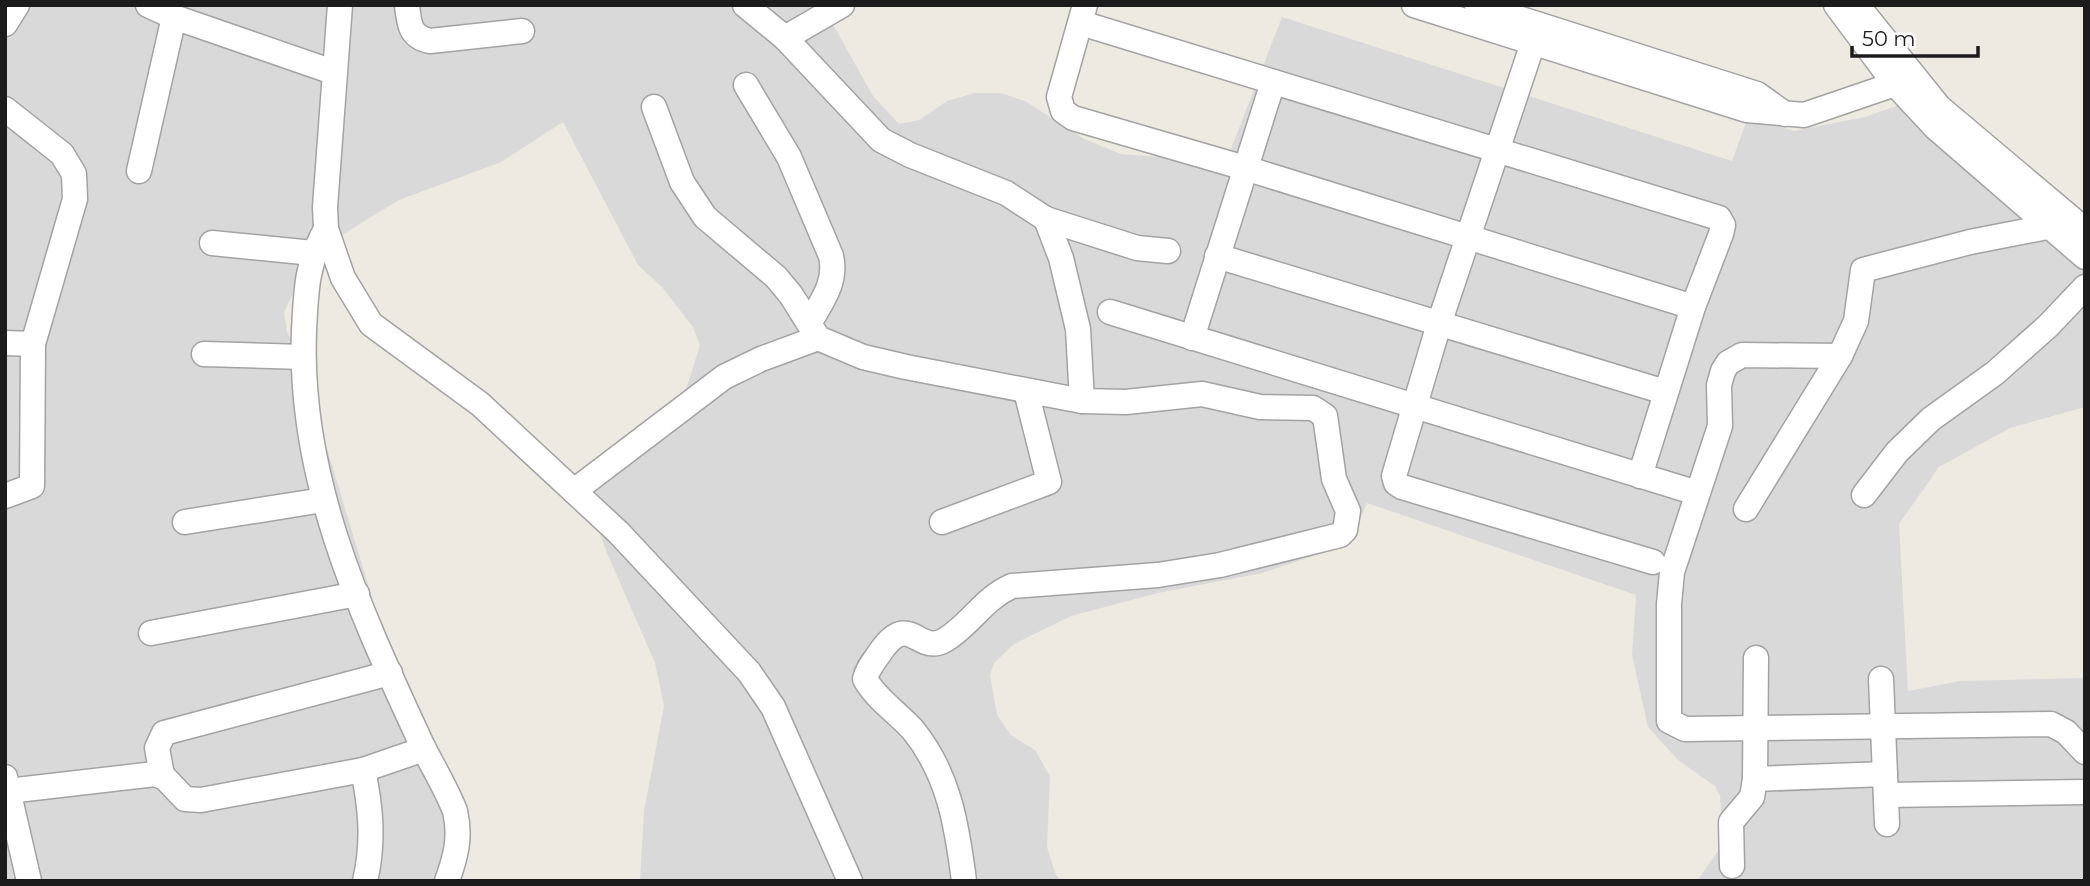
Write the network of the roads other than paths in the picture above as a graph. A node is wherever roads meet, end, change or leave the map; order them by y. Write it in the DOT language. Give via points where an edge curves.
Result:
graph roads {
  1 [pos="17,5"];
  2 [pos="148,5"];
  3 [pos="340,5"];
  4 [pos="407,5"];
  5 [pos="745,5"];
  6 [pos="842,5"];
  7 [pos="1414,5"];
  8 [pos="1477,5"];
  9 [pos="1836,5"];
  10 [pos="1857,5"];
  11 [pos="1083,14"];
  12 [pos="174,18"];
  13 [pos="5,24"];
  14 [pos="522,31"];
  15 [pos="1536,34"];
  16 [pos="785,38"];
  17 [pos="333,72"];
  18 [pos="1273,82"];
  19 [pos="1895,83"];
  20 [pos="746,85"];
  21 [pos="654,107"];
  22 [pos="5,108"];
  23 [pos="1497,151"];
  24 [pos="1245,168"];
  25 [pos="139,171"];
  26 [pos="1046,219"];
  27 [pos="2047,227"];
  28 [pos="326,229"];
  29 [pos="2085,230"];
  30 [pos="1468,239"];
  31 [pos="212,243"];
  32 [pos="1168,251"];
  33 [pos="313,253"];
  34 [pos="1217,256"];
  35 [pos="2085,257"];
  36 [pos="2085,287"];
  37 [pos="1693,307"];
  38 [pos="1110,312"];
  39 [pos="1439,324"];
  40 [pos="814,330"];
  41 [pos="1192,338"];
  42 [pos="5,343"];
  43 [pos="33,344"];
  44 [pos="204,354"];
  45 [pos="1840,356"];
  46 [pos="303,357"];
  47 [pos="1026,391"];
  48 [pos="1665,392"];
  49 [pos="1082,401"];
  50 [pos="1416,408"];
  51 [pos="1640,476"];
  52 [pos="574,491"];
  53 [pos="1697,493"];
  54 [pos="1864,495"];
  55 [pos="5,496"];
  56 [pos="323,500"];
  57 [pos="1746,509"];
  58 [pos="185,522"];
  59 [pos="942,522"];
  60 [pos="1653,562"];
  61 [pos="358,594"];
  62 [pos="151,633"];
  63 [pos="1756,657"];
  64 [pos="390,673"];
  65 [pos="1881,680"];
  66 [pos="1883,726"];
  67 [pos="1754,728"];
  68 [pos="424,749"];
  69 [pos="2085,752"];
  70 [pos="363,770"];
  71 [pos="162,775"];
  72 [pos="1755,779"];
  73 [pos="7,784"];
  74 [pos="1885,785"];
  75 [pos="2085,792"];
  76 [pos="1887,824"];
  77 [pos="1732,866"];
  78 [pos="29,881"];
  79 [pos="365,881"];
  80 [pos="447,881"];
  81 [pos="850,881"];
  82 [pos="964,881"];
  1 -- 13 [label="street"];
  2 -- 12 [label="street"];
  3 -- 17 [label="street"];
  4 -- 14 [label="street" via="412,32 419,38 448,40"];
  5 -- 16 [label="street"];
  6 -- 16 [label="street"];
  7 -- 15 [label="street"];
  8 -- 15 [label="street"];
  9 -- 19 [label="street"];
  10 -- 29 [label="street" via="1939,107"];
  11 -- 18 [label="street"];
  11 -- 24 [label="street" via="1059,97 1063,111 1073,118"];
  12 -- 17 [label="street"];
  12 -- 25 [label="street"];
  15 -- 19 [label="street" via="1747,110 1804,115"];
  15 -- 23 [label="street"];
  16 -- 26 [label="street" via="881,140 1006,193"];
  17 -- 28 [label="street"];
  18 -- 23 [label="street"];
  18 -- 24 [label="street"];
  19 -- 27 [label="street" via="1936,128"];
  20 -- 40 [label="street" via="789,158 831,256 832,282"];
  21 -- 40 [label="street" via="682,182 705,217 776,277"];
  22 -- 43 [label="street" via="62,154 74,174 75,199"];
  23 -- 30 [label="street"];
  23 -- 37 [label="street" via="1719,218 1721,234"];
  24 -- 30 [label="street"];
  24 -- 34 [label="street"];
  26 -- 32 [label="street" via="1137,248"];
  26 -- 49 [label="street" via="1078,329"];
  27 -- 35 [label="street"];
  27 -- 45 [label="street" via="1868,266 1860,276 1856,321"];
  28 -- 33 [label="street"];
  28 -- 52 [label="street" via="343,278 371,324 480,404"];
  30 -- 37 [label="street"];
  30 -- 39 [label="street"];
  31 -- 33 [label="street"];
  33 -- 46 [label="street" via="306,282"];
  34 -- 39 [label="street"];
  34 -- 41 [label="street"];
  36 -- 54 [label="street" via="1995,373 1931,419 1897,452"];
  37 -- 48 [label="street"];
  38 -- 41 [label="street"];
  39 -- 48 [label="street"];
  39 -- 50 [label="street"];
  40 -- 47 [label="street" via="885,362"];
  40 -- 52 [label="street" via="724,377"];
  41 -- 50 [label="street"];
  42 -- 43 [label="street"];
  43 -- 55 [label="street" via="34,476 32,486"];
  44 -- 46 [label="street"];
  45 -- 53 [label="street" via="1742,355 1728,363 1719,385 1720,426"];
  45 -- 57 [label="street"];
  46 -- 56 [label="street" via="314,468"];
  47 -- 49 [label="street"];
  47 -- 59 [label="street" via="1049,482"];
  48 -- 51 [label="street"];
  49 -- 82 [label="street" via="1126,402 1202,394 1260,407 1319,410 1325,416 1334,479 1348,521 1340,535 1220,565 1158,575 1012,586 939,643 908,633 890,638 865,679 915,733 940,770 957,825"];
  50 -- 51 [label="street"];
  50 -- 60 [label="street" via="1394,476 1402,487"];
  51 -- 53 [label="street"];
  52 -- 81 [label="street" via="749,673 773,708"];
  53 -- 67 [label="street" via="1670,587 1667,715 1679,728"];
  56 -- 58 [label="street"];
  56 -- 61 [label="street"];
  61 -- 62 [label="street"];
  61 -- 64 [label="street"];
  63 -- 67 [label="street"];
  64 -- 68 [label="street"];
  64 -- 71 [label="street" via="164,733 157,748"];
  65 -- 66 [label="street"];
  66 -- 67 [label="street"];
  66 -- 69 [label="street" via="2051,724"];
  66 -- 74 [label="street"];
  67 -- 72 [label="street"];
  68 -- 70 [label="street"];
  68 -- 80 [label="street" via="447,792 459,829"];
  70 -- 71 [label="street" via="201,800 185,799"];
  70 -- 79 [label="street" via="372,812"];
  71 -- 73 [label="street"];
  72 -- 74 [label="street"];
  72 -- 77 [label="street" via="1752,797 1731,822"];
  73 -- 78 [label="street"];
  74 -- 75 [label="street"];
  74 -- 76 [label="street"];
}
